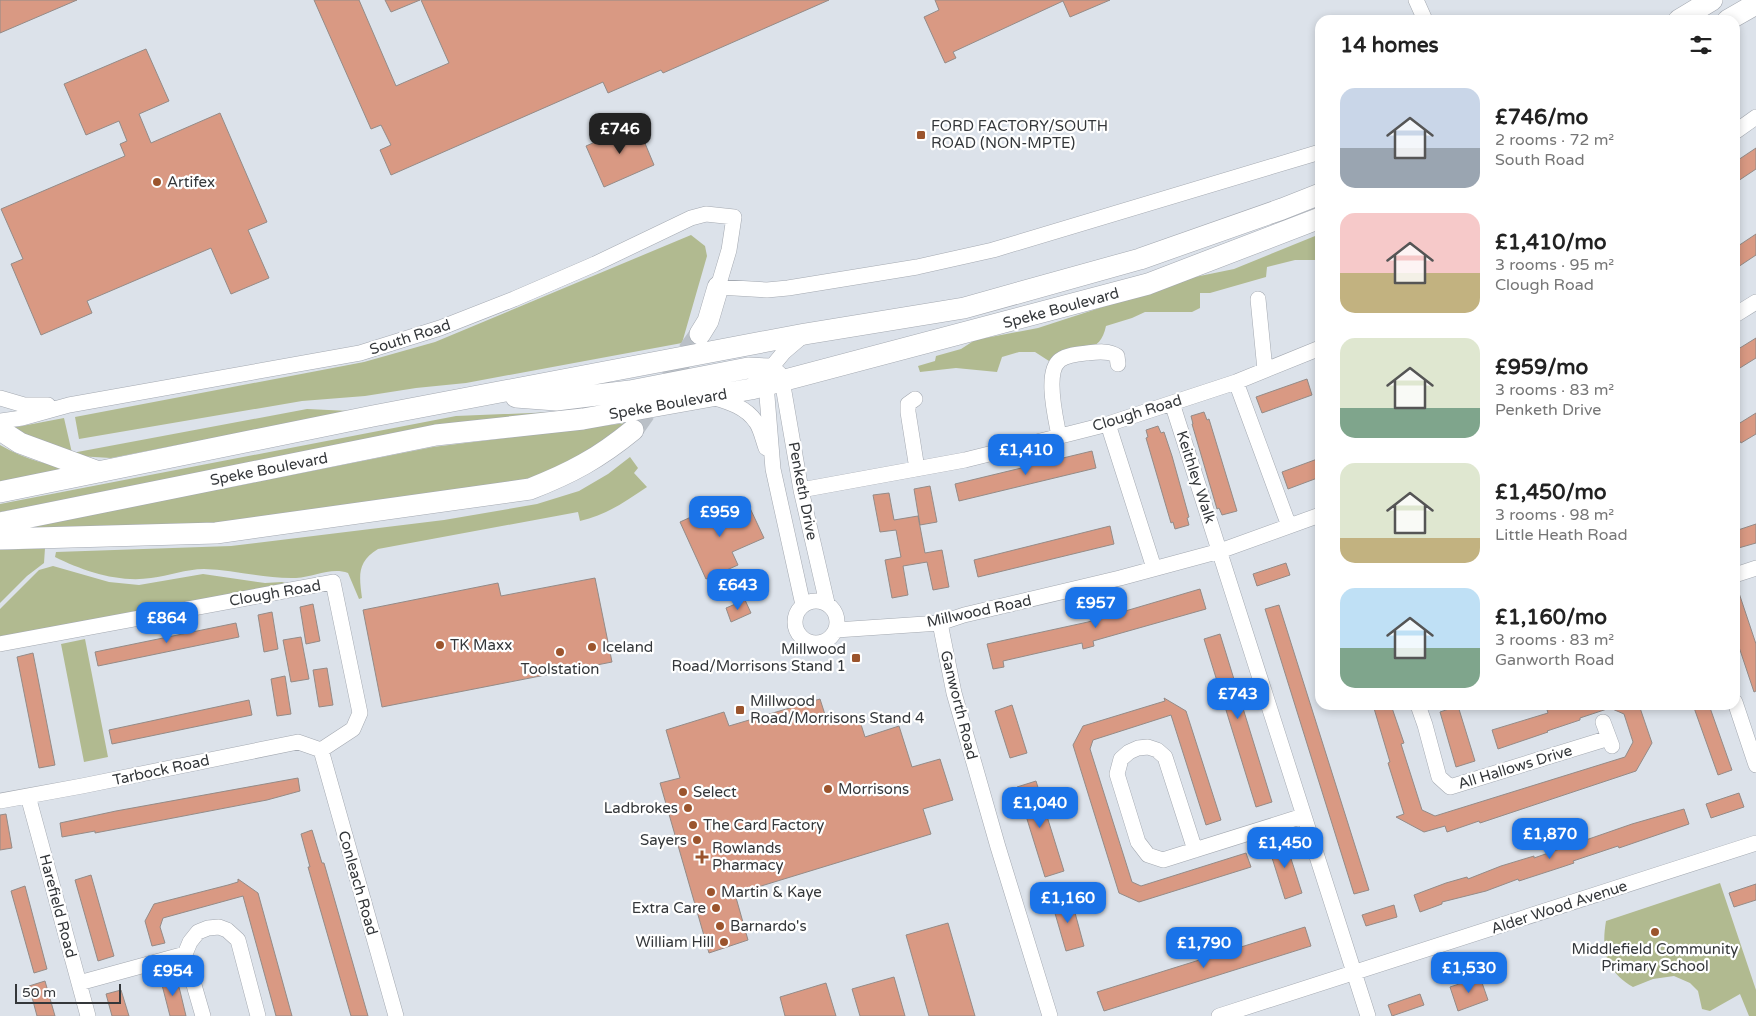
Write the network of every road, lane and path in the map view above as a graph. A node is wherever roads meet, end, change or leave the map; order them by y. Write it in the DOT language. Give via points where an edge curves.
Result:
graph roads {
  1 [pos="1416,0"];
  2 [pos="1697,0"];
  3 [pos="1712,0"];
  4 [pos="1756,4"];
  5 [pos="1423,15"];
  6 [pos="1675,15"];
  7 [pos="1687,15"];
  8 [pos="1737,15"];
  9 [pos="1756,117"];
  10 [pos="1740,128"];
  11 [pos="1315,153"];
  12 [pos="1315,196"];
  13 [pos="1315,220"];
  14 [pos="718,287"];
  15 [pos="1258,299"];
  16 [pos="1756,302"];
  17 [pos="1740,312"];
  18 [pos="700,334"];
  19 [pos="805,334"];
  20 [pos="1315,350"];
  21 [pos="1118,364"];
  22 [pos="1265,370"];
  23 [pos="773,378"];
  24 [pos="1236,382"];
  25 [pos="488,394"];
  26 [pos="708,396"];
  27 [pos="0,398"];
  28 [pos="915,400"];
  29 [pos="1172,404"];
  30 [pos="69,405"];
  31 [pos="0,420"];
  32 [pos="1108,424"];
  33 [pos="0,430"];
  34 [pos="633,430"];
  35 [pos="1059,436"];
  36 [pos="773,469"];
  37 [pos="917,469"];
  38 [pos="100,472"];
  39 [pos="801,490"];
  40 [pos="0,492"];
  41 [pos="1315,517"];
  42 [pos="0,523"];
  43 [pos="1289,526"];
  44 [pos="0,539"];
  45 [pos="1220,551"];
  46 [pos="1154,568"];
  47 [pos="1756,568"];
  48 [pos="1740,573"];
  49 [pos="826,603"];
  50 [pos="803,605"];
  51 [pos="940,623"];
  52 [pos="836,630"];
  53 [pos="0,644"];
  54 [pos="1420,710"];
  55 [pos="1738,710"];
  56 [pos="1603,722"];
  57 [pos="321,750"];
  58 [pos="1756,765"];
  59 [pos="28,796"];
  60 [pos="0,801"];
  61 [pos="1303,816"];
  62 [pos="1756,844"];
  63 [pos="1195,850"];
  64 [pos="185,954"];
  65 [pos="1354,973"];
  66 [pos="79,983"];
  67 [pos="88,1016"];
  68 [pos="203,1016"];
  69 [pos="258,1016"];
  70 [pos="396,1016"];
  71 [pos="1050,1016"];
  72 [pos="1220,1016"];
  73 [pos="1368,1016"];
  1 -- 5 [label="street"];
  2 -- 6 [label="highway"];
  3 -- 7 [label="highway"];
  4 -- 8 [label="highway"];
  9 -- 10 [label="street"];
  11 -- 14 [label="street" via="958,258 788,288"];
  12 -- 19 [label="highway, Speke Boulevard" via="1140,259 964,308"];
  13 -- 23 [label="highway, Speke Boulevard" via="1148,284"];
  14 -- 18 [label="highway" via="708,321"];
  14 -- 30 [label="street, South Road" via="734,217 706,214 514,299 440,328 360,353"];
  15 -- 22 [label="street"];
  16 -- 17 [label="street"];
  19 -- 23 [label="street" via="784,352"];
  19 -- 25 [label="highway, Speke Boulevard"];
  20 -- 22 [label="street, Clough Road"];
  21 -- 35 [label="street" via="1117,356 1103,352 1079,354 1058,361 1054,368 1052,401"];
  22 -- 24 [label="street, Clough Road"];
  23 -- 25 [label="highway" via="748,368 630,391 556,400"];
  23 -- 26 [label="highway, Speke Boulevard"];
  23 -- 36 [label="street, Penketh Drive"];
  23 -- 39 [label="street, Penketh Drive"];
  24 -- 29 [label="street, Clough Road"];
  24 -- 43 [label="street"];
  25 -- 38 [label="highway, Speke Boulevard"];
  26 -- 36 [label="street, Penketh Drive" via="746,411 757,423"];
  26 -- 42 [label="highway, Speke Boulevard" via="583,419 436,435"];
  27 -- 30 [label="street, South Road" via="24,405"];
  28 -- 37 [label="street" via="908,404 908,412"];
  29 -- 32 [label="street, Clough Road"];
  29 -- 45 [label="street, Keithley Walk"];
  30 -- 31 [label="street, South Road" via="22,418"];
  32 -- 35 [label="street, Clough Road"];
  32 -- 46 [label="street"];
  33 -- 38 [label="highway" via="20,443"];
  34 -- 44 [label="highway" via="594,459 564,476 530,489 216,533"];
  35 -- 37 [label="street, Clough Road"];
  36 -- 50 [label="street, Penketh Drive"];
  37 -- 39 [label="street, Clough Road"];
  38 -- 40 [label="highway, Speke Boulevard"];
  39 -- 49 [label="street, Penketh Drive"];
  41 -- 43 [label="street, Millwood Road"];
  43 -- 45 [label="street, Millwood Road"];
  45 -- 46 [label="street, Millwood Road"];
  45 -- 61 [label="street, Keithley Walk"];
  46 -- 51 [label="street, Millwood Road"];
  47 -- 48 [label="street"];
  49 -- 50 [label="street" via="817,600"];
  49 -- 52 [label="street, Penketh Drive" via="836,614"];
  50 -- 52 [label="street, Penketh Drive" via="795,618 801,637 814,643 822,642"];
  51 -- 52 [label="street, Millwood Road"];
  51 -- 71 [label="street, Ganworth Road" via="954,693"];
  53 -- 57 [label="street, Clough Road" via="333,582 360,713 353,729"];
  54 -- 56 [label="street, All Hallows Drive" via="1439,777 1450,787 1610,743"];
  55 -- 58 [label="street"];
  57 -- 59 [label="street, Tarbock Road" via="298,742"];
  57 -- 70 [label="street, Conleach Road"];
  59 -- 60 [label="street, Tarbock Road"];
  59 -- 66 [label="street, Harefield Road"];
  61 -- 63 [label="street"];
  61 -- 65 [label="street, Keithley Walk"];
  62 -- 65 [label="street, Alder Wood Avenue"];
  63 -- 63 [label="street" via="1164,860 1148,855 1138,842 1117,774 1121,759 1129,752 1148,747 1165,757"];
  64 -- 66 [label="street"];
  64 -- 68 [label="street"];
  64 -- 69 [label="street" via="198,932 219,927 227,930 238,940"];
  65 -- 72 [label="street, Alder Wood Avenue"];
  65 -- 73 [label="street, Keithley Walk"];
  66 -- 67 [label="street, Harefield Road"];
}
